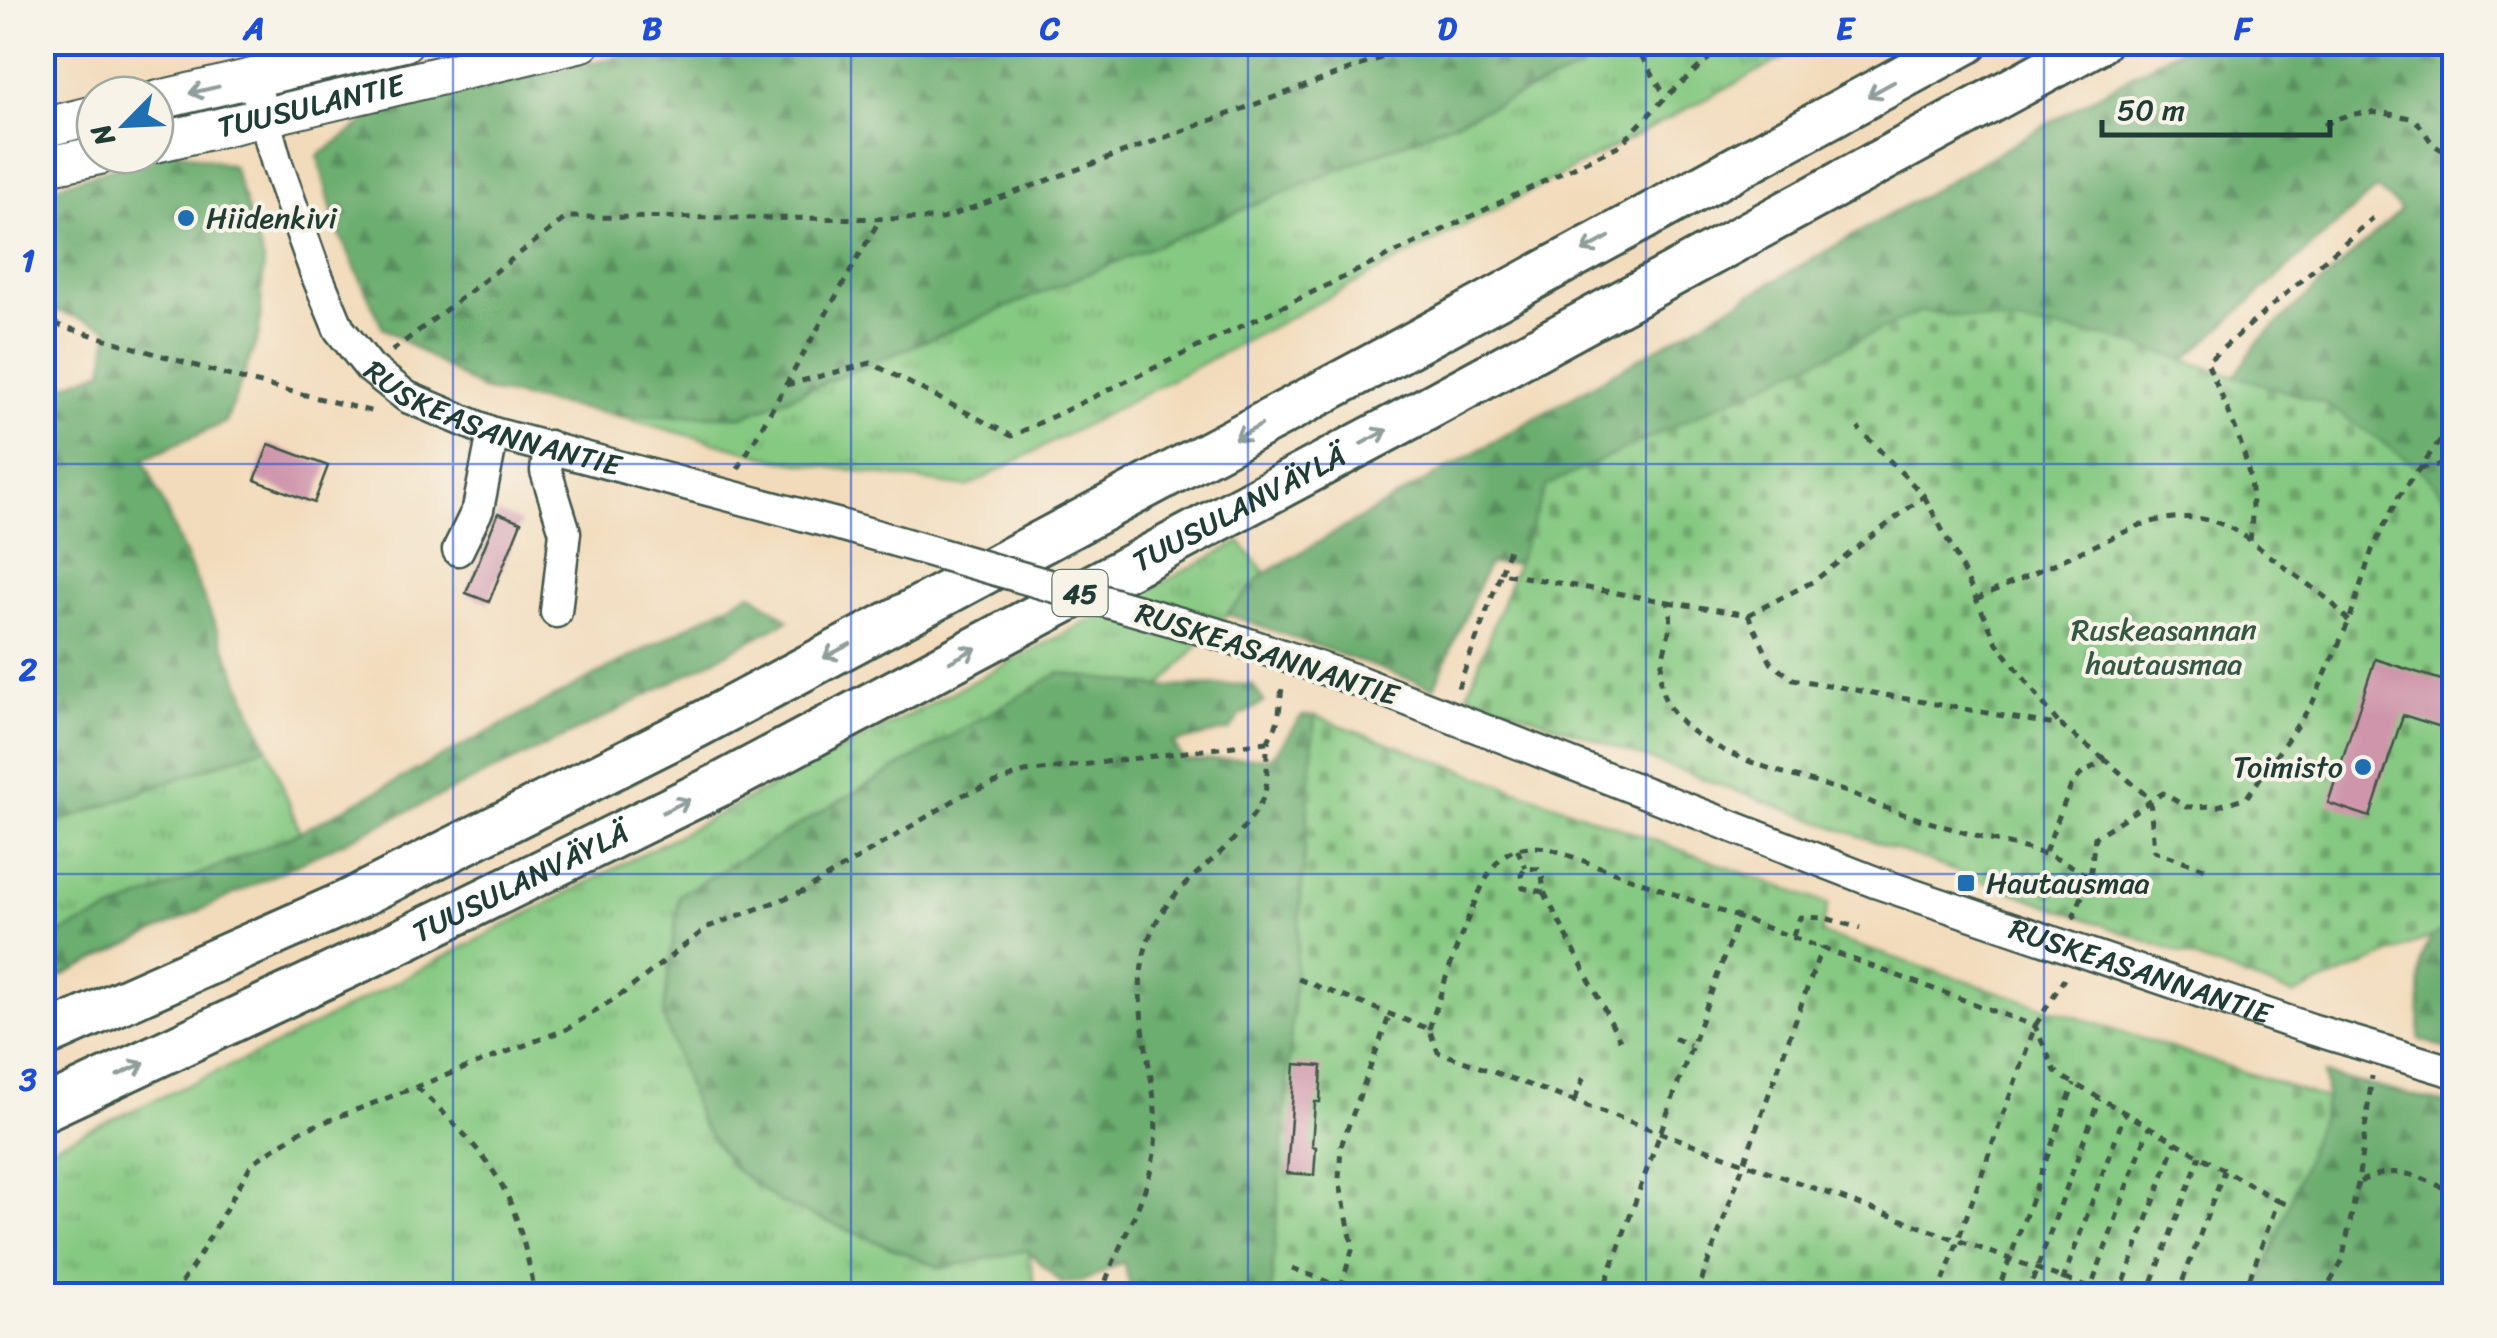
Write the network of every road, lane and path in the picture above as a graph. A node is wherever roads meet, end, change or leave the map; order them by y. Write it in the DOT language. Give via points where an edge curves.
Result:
graph roads {
  1 [pos="86,42"];
  2 [pos="404,42"];
  3 [pos="582,42"];
  4 [pos="1426,42"];
  5 [pos="1634,42"];
  6 [pos="1728,42"];
  7 [pos="1967,42"];
  8 [pos="2099,42"];
  9 [pos="42,53"];
  10 [pos="252,78"];
  11 [pos="175,96"];
  12 [pos="1666,98"];
  13 [pos="75,120"];
  14 [pos="264,120"];
  15 [pos="2324,125"];
  16 [pos="42,128"];
  17 [pos="175,139"];
  18 [pos="2454,152"];
  19 [pos="75,160"];
  20 [pos="42,167"];
  21 [pos="2373,218"];
  22 [pos="880,219"];
  23 [pos="42,321"];
  24 [pos="54,324"];
  25 [pos="370,368"];
  26 [pos="786,384"];
  27 [pos="2454,426"];
  28 [pos="1858,428"];
  29 [pos="493,433"];
  30 [pos="550,446"];
  31 [pos="2454,463"];
  32 [pos="2419,468"];
  33 [pos="724,493"];
  34 [pos="1924,496"];
  35 [pos="2250,541"];
  36 [pos="1511,543"];
  37 [pos="458,550"];
  38 [pos="1501,573"];
  39 [pos="1976,599"];
  40 [pos="1668,602"];
  41 [pos="556,612"];
  42 [pos="1748,615"];
  43 [pos="2349,621"];
  44 [pos="1290,656"];
  45 [pos="1448,716"];
  46 [pos="2061,726"];
  47 [pos="1267,742"];
  48 [pos="2106,760"];
  49 [pos="2150,799"];
  50 [pos="1517,849"];
  51 [pos="2045,852"];
  52 [pos="1526,868"];
  53 [pos="2206,869"];
  54 [pos="2090,878"];
  55 [pos="1544,892"];
  56 [pos="1739,916"];
  57 [pos="1860,928"];
  58 [pos="1793,936"];
  59 [pos="1822,947"];
  60 [pos="2075,950"];
  61 [pos="1298,978"];
  62 [pos="1390,1014"];
  63 [pos="2034,1026"];
  64 [pos="1429,1028"];
  65 [pos="42,1037"];
  66 [pos="1674,1038"];
  67 [pos="1620,1040"];
  68 [pos="1692,1045"];
  69 [pos="2375,1048"];
  70 [pos="2454,1072"];
  71 [pos="1584,1076"];
  72 [pos="2074,1084"];
  73 [pos="416,1087"];
  74 [pos="2099,1099"];
  75 [pos="1575,1100"];
  76 [pos="42,1110"];
  77 [pos="2125,1114"];
  78 [pos="2149,1127"];
  79 [pos="1660,1130"];
  80 [pos="2176,1142"];
  81 [pos="2200,1156"];
  82 [pos="1745,1161"];
  83 [pos="2224,1170"];
  84 [pos="2358,1184"];
  85 [pos="2454,1193"];
  86 [pos="2278,1201"];
  87 [pos="2289,1206"];
  88 [pos="1959,1238"];
  89 [pos="2010,1258"];
  90 [pos="1292,1268"];
  91 [pos="2037,1268"];
  92 [pos="2064,1278"];
  93 [pos="1341,1286"];
  94 [pos="2090,1288"];
  95 [pos="172,1296"];
  96 [pos="536,1296"];
  97 [pos="1101,1296"];
  98 [pos="1364,1296"];
  99 [pos="1601,1296"];
  100 [pos="1696,1296"];
  101 [pos="1938,1296"];
  102 [pos="1996,1296"];
  103 [pos="2027,1296"];
  104 [pos="2057,1296"];
  105 [pos="2088,1296"];
  106 [pos="2115,1296"];
  107 [pos="2148,1296"];
  108 [pos="2177,1296"];
  109 [pos="2243,1296"];
  110 [pos="2322,1296"];
  1 -- 9 [label="path"];
  2 -- 10 [label="main road, TUUSULANTIE"];
  3 -- 14 [label="main road, TUUSULANTIE"];
  4 -- 22 [label="path" via="942,219"];
  5 -- 12 [label="path"];
  6 -- 12 [label="path"];
  7 -- 65 [label="highway, TUUSULANVÄYLÄ / 45, one-way" via="697,726 345,903"];
  76 -- 8 [label="highway, TUUSULANVÄYLÄ / 45, one-way" via="725,782"];
  10 -- 11 [label="main road, TUUSULANTIE, one-way"];
  10 -- 14 [label="street, RUSKEASANNANTIE"];
  12 -- 26 [label="path" via="1620,145 1012,436 871,363"];
  13 -- 16 [label="main road"];
  14 -- 17 [label="main road, TUUSULANTIE"];
  14 -- 25 [label="street, RUSKEASANNANTIE" via="314,271 340,328"];
  15 -- 18 [label="path" via="2346,113 2394,114 2420,124 2437,149"];
  19 -- 20 [label="main road"];
  21 -- 35 [label="path" via="2207,362 2251,477"];
  22 -- 25 [label="path" via="567,218"];
  22 -- 26 [label="path"];
  23 -- 24 [label="path"];
  25 -- 29 [label="street, RUSKEASANNANTIE" via="406,397"];
  26 -- 33 [label="path"];
  27 -- 32 [label="path"];
  28 -- 34 [label="path"];
  29 -- 30 [label="street, RUSKEASANNANTIE"];
  29 -- 37 [label="street" via="478,510"];
  30 -- 33 [label="street, RUSKEASANNANTIE"];
  30 -- 41 [label="street" via="546,472 565,532"];
  31 -- 32 [label="path"];
  32 -- 43 [label="path" via="2372,550"];
  33 -- 44 [label="street, RUSKEASANNANTIE, bridge"];
  34 -- 39 [label="path"];
  34 -- 42 [label="path" via="1814,581"];
  35 -- 39 [label="path" via="2202,516 2165,518"];
  35 -- 43 [label="path"];
  36 -- 38 [label="path"];
  38 -- 40 [label="path"];
  38 -- 45 [label="path"];
  39 -- 46 [label="path" via="1997,643"];
  40 -- 42 [label="path"];
  40 -- 51 [label="path" via="1660,682 1671,710 1692,732 1779,774"];
  42 -- 46 [label="path" via="1771,663 1793,679"];
  43 -- 49 [label="path" via="2312,704 2246,797 2186,807 2163,793"];
  44 -- 45 [label="street, RUSKEASANNANTIE"];
  44 -- 47 [label="path"];
  45 -- 60 [label="street, RUSKEASANNANTIE" via="1875,882"];
  46 -- 48 [label="path"];
  47 -- 73 [label="path" via="1026,772 963,795 802,892 708,927 567,1029"];
  47 -- 97 [label="path" via="1270,780 1262,800 1235,837 1171,898 1145,950 1140,1008 1154,1090 1155,1147"];
  48 -- 49 [label="path"];
  48 -- 51 [label="path" via="2071,786"];
  49 -- 53 [label="path" via="2154,851"];
  49 -- 54 [label="path" via="2095,838"];
  50 -- 52 [label="path"];
  50 -- 56 [label="path" via="1551,849"];
  50 -- 64 [label="path" via="1499,860 1478,896"];
  51 -- 54 [label="path"];
  52 -- 55 [label="path" via="1540,872"];
  52 -- 55 [label="path" via="1524,888"];
  54 -- 60 [label="path" via="2074,915 2082,928"];
  55 -- 67 [label="path"];
  56 -- 58 [label="path"];
  56 -- 68 [label="path"];
  57 -- 58 [label="path" via="1800,917"];
  58 -- 59 [label="path"];
  59 -- 63 [label="path"];
  59 -- 82 [label="path"];
  60 -- 63 [label="path"];
  60 -- 69 [label="street, RUSKEASANNANTIE"];
  61 -- 62 [label="path"];
  62 -- 64 [label="path"];
  62 -- 93 [label="path" via="1341,1146 1341,1193 1353,1238"];
  63 -- 72 [label="path" via="2055,1071"];
  63 -- 88 [label="path"];
  64 -- 75 [label="path" via="1438,1052"];
  66 -- 68 [label="path"];
  68 -- 79 [label="path"];
  69 -- 70 [label="street, RUSKEASANNANTIE"];
  69 -- 84 [label="path"];
  71 -- 75 [label="path"];
  72 -- 74 [label="path"];
  72 -- 89 [label="path"];
  73 -- 95 [label="path" via="301,1131 252,1163"];
  73 -- 96 [label="path" via="456,1124 500,1181"];
  74 -- 77 [label="path"];
  74 -- 91 [label="path"];
  75 -- 79 [label="path"];
  77 -- 78 [label="path"];
  77 -- 92 [label="path"];
  78 -- 80 [label="path"];
  78 -- 94 [label="path"];
  79 -- 82 [label="path"];
  79 -- 99 [label="path"];
  80 -- 81 [label="path"];
  80 -- 106 [label="path"];
  81 -- 83 [label="path"];
  81 -- 107 [label="path"];
  82 -- 88 [label="path"];
  82 -- 100 [label="path"];
  83 -- 86 [label="path"];
  83 -- 108 [label="path"];
  84 -- 85 [label="path" via="2378,1171 2396,1170"];
  84 -- 110 [label="path" via="2342,1262"];
  86 -- 87 [label="path"];
  86 -- 109 [label="path"];
  88 -- 89 [label="path"];
  88 -- 101 [label="path"];
  89 -- 91 [label="path"];
  89 -- 102 [label="path"];
  90 -- 93 [label="path"];
  91 -- 92 [label="path"];
  91 -- 103 [label="path"];
  92 -- 94 [label="path"];
  92 -- 104 [label="path"];
  93 -- 98 [label="path"];
  94 -- 105 [label="path"];
  94 -- 106 [label="path"];
}
